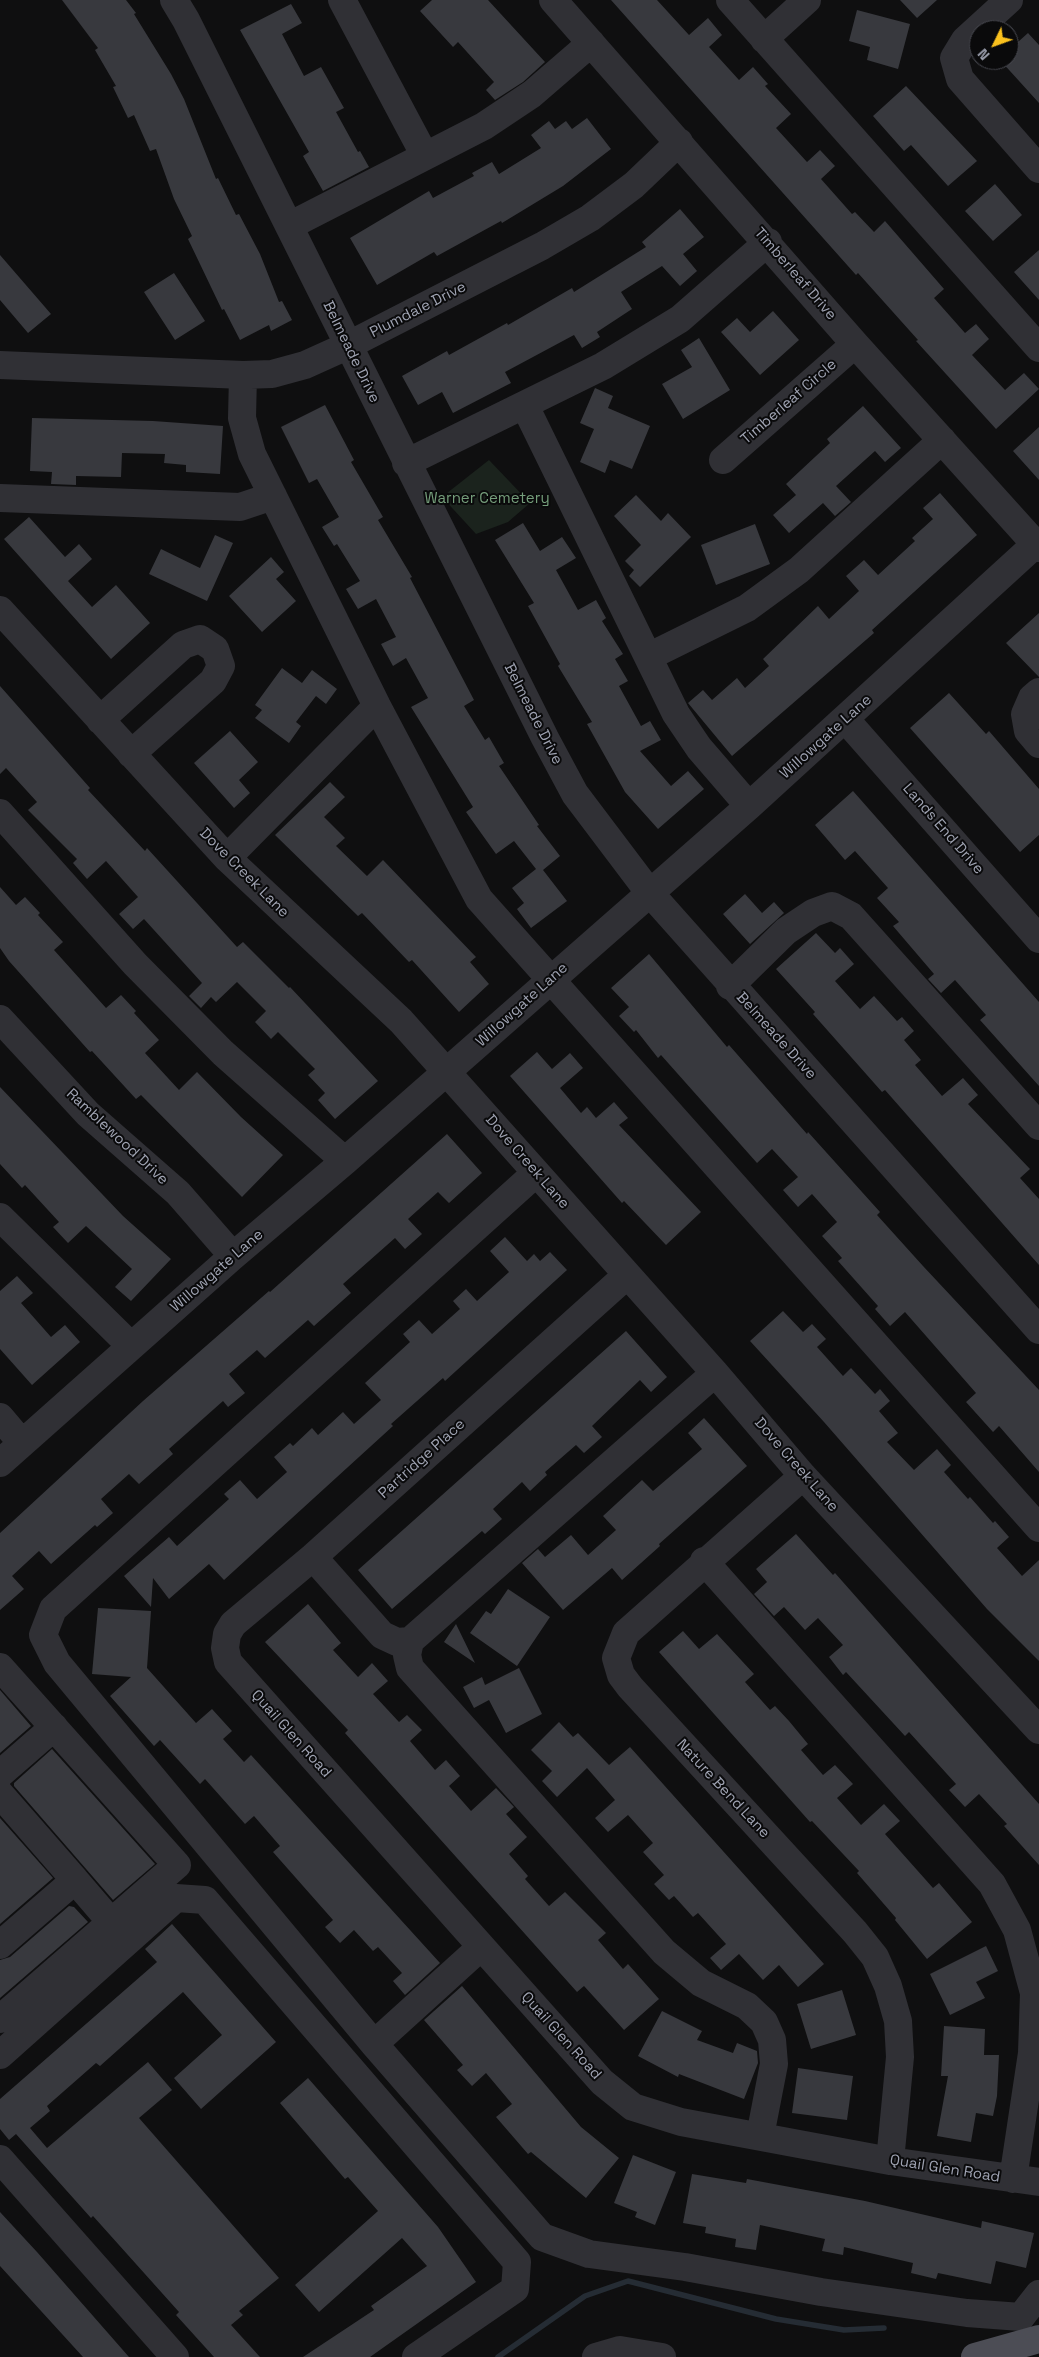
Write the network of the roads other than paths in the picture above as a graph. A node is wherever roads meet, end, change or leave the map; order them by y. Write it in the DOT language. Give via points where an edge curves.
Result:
graph roads {
  1 [pos="174,0"];
  2 [pos="342,0"];
  3 [pos="552,0"];
  4 [pos="730,0"];
  5 [pos="807,0"];
  6 [pos="1009,0"];
  7 [pos="764,39"];
  8 [pos="591,43"];
  9 [pos="680,142"];
  10 [pos="425,156"];
  11 [pos="1039,169"];
  12 [pos="289,226"];
  13 [pos="768,242"];
  14 [pos="855,344"];
  15 [pos="347,346"];
  16 [pos="1039,348"];
  17 [pos="0,365"];
  18 [pos="243,375"];
  19 [pos="525,406"];
  20 [pos="942,440"];
  21 [pos="723,460"];
  22 [pos="406,463"];
  23 [pos="273,496"];
  24 [pos="0,498"];
  25 [pos="1038,544"];
  26 [pos="0,610"];
  27 [pos="648,657"];
  28 [pos="1039,692"];
  29 [pos="377,706"];
  30 [pos="100,720"];
  31 [pos="846,720"];
  32 [pos="1039,744"];
  33 [pos="130,754"];
  34 [pos="750,806"];
  35 [pos="0,813"];
  36 [pos="227,858"];
  37 [pos="649,892"];
  38 [pos="1039,939"];
  39 [pos="550,980"];
  40 [pos="730,986"];
  41 [pos="0,1019"];
  42 [pos="447,1072"];
  43 [pos="1039,1126"];
  44 [pos="345,1161"];
  45 [pos="536,1173"];
  46 [pos="0,1217"];
  47 [pos="233,1256"];
  48 [pos="627,1275"];
  49 [pos="1039,1330"];
  50 [pos="131,1346"];
  51 [pos="715,1373"];
  52 [pos="0,1418"];
  53 [pos="22,1442"];
  54 [pos="0,1463"];
  55 [pos="803,1476"];
  56 [pos="1039,1528"];
  57 [pos="313,1556"];
  58 [pos="704,1562"];
  59 [pos="410,1641"];
  60 [pos="225,1648"];
  61 [pos="0,1667"];
  62 [pos="54,1727"];
  63 [pos="1039,1730"];
  64 [pos="0,1774"];
  65 [pos="0,1794"];
  66 [pos="75,1880"];
  67 [pos="111,1922"];
  68 [pos="0,1945"];
  69 [pos="481,1947"];
  70 [pos="0,2019"];
  71 [pos="374,2044"];
  72 [pos="0,2055"];
  73 [pos="760,2136"];
  74 [pos="0,2159"];
  75 [pos="890,2161"];
  76 [pos="1026,2180"];
  77 [pos="1039,2294"];
  78 [pos="1039,2339"];
  79 [pos="168,2354"];
  80 [pos="416,2357"];
  81 [pos="596,2357"];
  82 [pos="662,2357"];
  83 [pos="975,2357"];
  1 -- 12 [label="street, Belmeade Drive"];
  2 -- 10 [label="street"];
  3 -- 8 [label="street, Timberleaf Drive"];
  4 -- 7 [label="street"];
  5 -- 7 [label="street"];
  6 -- 11 [label="street" via="965,40 954,58 960,80"];
  7 -- 16 [label="street"];
  8 -- 9 [label="street, Timberleaf Drive"];
  8 -- 10 [label="street" via="532,94 484,126"];
  9 -- 13 [label="street, Timberleaf Drive"];
  9 -- 15 [label="street, Plumdale Drive" via="590,218"];
  10 -- 12 [label="street"];
  12 -- 15 [label="street, Belmeade Drive"];
  13 -- 14 [label="street, Timberleaf Drive"];
  13 -- 19 [label="street" via="680,319 603,366"];
  14 -- 20 [label="street, Timberleaf Drive"];
  14 -- 21 [label="street, Timberleaf Circle"];
  15 -- 18 [label="street, Plumdale Drive" via="305,365 272,374"];
  15 -- 22 [label="street, Belmeade Drive"];
  17 -- 18 [label="street, Plumdale Drive"];
  18 -- 23 [label="street" via="242,418 252,454"];
  19 -- 22 [label="street"];
  19 -- 27 [label="street"];
  20 -- 25 [label="street, Timberleaf Drive"];
  20 -- 27 [label="street" via="799,570 747,608"];
  22 -- 37 [label="street, Belmeade Drive" via="575,794"];
  23 -- 24 [label="street" via="240,507"];
  23 -- 29 [label="street"];
  25 -- 31 [label="street, Willowgate Lane"];
  26 -- 30 [label="street, Dove Creek Lane"];
  27 -- 34 [label="street" via="690,735"];
  28 -- 32 [label="street" via="1032,698 1025,714 1028,732"];
  29 -- 36 [label="street"];
  29 -- 39 [label="street" via="479,899"];
  30 -- 33 [label="street, Dove Creek Lane"];
  30 -- 33 [label="street" via="183,645 200,639 215,649 221,666 213,681"];
  31 -- 34 [label="street, Willowgate Lane"];
  31 -- 38 [label="street, Lands End Drive"];
  33 -- 36 [label="street, Dove Creek Lane"];
  34 -- 37 [label="street, Willowgate Lane"];
  35 -- 44 [label="street" via="135,964 223,1053"];
  36 -- 42 [label="street, Dove Creek Lane" via="401,1021"];
  37 -- 39 [label="street, Willowgate Lane"];
  37 -- 40 [label="street, Belmeade Drive"];
  39 -- 42 [label="street, Willowgate Lane"];
  39 -- 56 [label="street"];
  40 -- 43 [label="street" via="786,931 813,913 832,906 851,916"];
  40 -- 49 [label="street, Belmeade Drive"];
  41 -- 47 [label="street, Ramblewood Drive" via="88,1114 178,1193"];
  42 -- 44 [label="street, Willowgate Lane"];
  42 -- 45 [label="street, Dove Creek Lane"];
  44 -- 47 [label="street, Willowgate Lane"];
  45 -- 48 [label="street, Dove Creek Lane"];
  45 -- 71 [label="street" via="53,1609 43,1635 57,1663"];
  46 -- 50 [label="street"];
  47 -- 50 [label="street, Willowgate Lane"];
  48 -- 51 [label="street, Dove Creek Lane"];
  48 -- 57 [label="street, Partridge Place"];
  50 -- 53 [label="street, Willowgate Lane"];
  51 -- 55 [label="street, Dove Creek Lane"];
  51 -- 59 [label="street"];
  52 -- 53 [label="street"];
  53 -- 54 [label="street, Willowgate Lane"];
  55 -- 58 [label="street, Nature Bend Lane"];
  55 -- 63 [label="street, Dove Creek Lane"];
  57 -- 59 [label="street" via="382,1635 396,1642"];
  57 -- 60 [label="street, Partridge Place" via="233,1624 227,1634"];
  58 -- 75 [label="street, Nature Bend Lane" via="626,1633 616,1658 621,1676 875,1957 898,2021 900,2057"];
  58 -- 76 [label="street" via="992,1884 1017,1930 1034,1993"];
  59 -- 73 [label="street" via="407,1655 410,1668 664,1952 701,1983 747,2006 764,2022 772,2040 774,2064"];
  60 -- 69 [label="street, Quail Glen Road" via="228,1662"];
  61 -- 62 [label="street"];
  62 -- 64 [label="street"];
  62 -- 67 [label="street" via="177,1864"];
  65 -- 66 [label="street"];
  66 -- 67 [label="street"];
  66 -- 68 [label="street"];
  67 -- 70 [label="street"];
  69 -- 71 [label="street"];
  69 -- 73 [label="street, Quail Glen Road" via="602,2082 633,2108 681,2122"];
  71 -- 77 [label="street" via="542,2236 590,2254 967,2313 1021,2317"];
  72 -- 80 [label="street" via="176,1898 205,1900 517,2262 514,2289"];
  73 -- 75 [label="street, Quail Glen Road"];
  74 -- 79 [label="street"];
  75 -- 76 [label="street, Quail Glen Road"];
  78 -- 83 [label="main road"];
  81 -- 82 [label="street" via="620,2350"];
}
